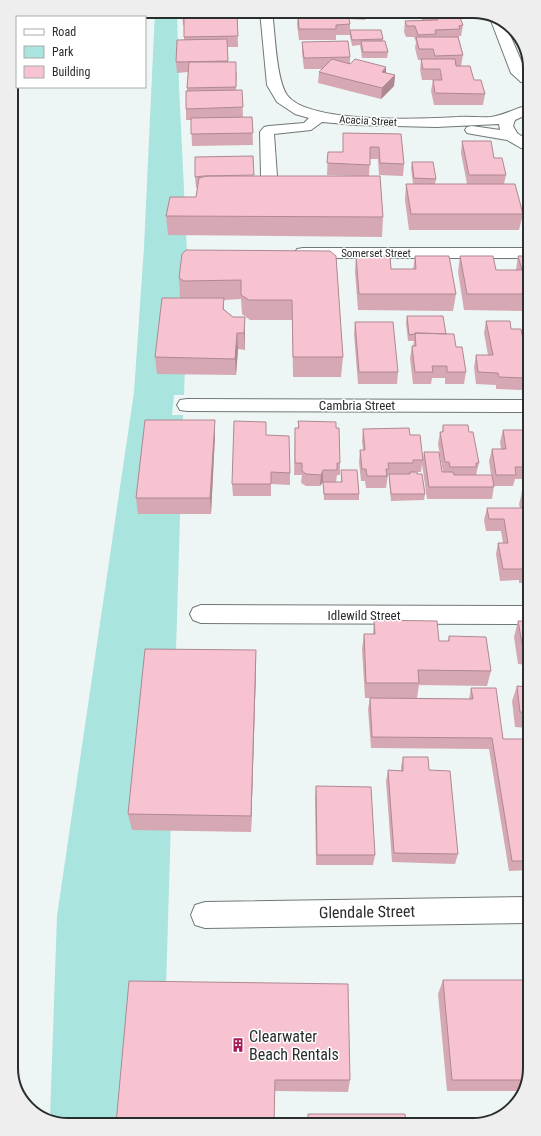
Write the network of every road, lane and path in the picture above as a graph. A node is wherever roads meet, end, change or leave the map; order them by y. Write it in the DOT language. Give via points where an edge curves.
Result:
graph roads {
  1 [pos="267,18"];
  2 [pos="498,25"];
  3 [pos="518,97"];
  4 [pos="319,116"];
  5 [pos="436,123"];
  6 [pos="510,136"];
  7 [pos="523,143"];
  8 [pos="269,176"];
  9 [pos="289,253"];
  10 [pos="523,253"];
  11 [pos="187,405"];
  12 [pos="523,406"];
  13 [pos="201,614"];
  14 [pos="523,615"];
  15 [pos="523,910"];
  16 [pos="205,915"];
  1 -- 4 [label="street, Acacia Street" via="274,85 282,99 300,111"];
  2 -- 3 [label="street"];
  3 -- 5 [label="street, Acacia Street" via="491,121"];
  3 -- 6 [label="street" via="505,123"];
  4 -- 5 [label="street, Acacia Street" via="356,121"];
  4 -- 8 [label="street" via="310,126 272,129 267,132"];
  5 -- 6 [label="street, Acacia Street"];
  6 -- 7 [label="street, Acacia Street"];
  9 -- 10 [label="street, Somerset Street"];
  11 -- 12 [label="street, Cambria Street"];
  13 -- 14 [label="street, Idlewild Street"];
  15 -- 16 [label="street, Glendale Street"];
}
